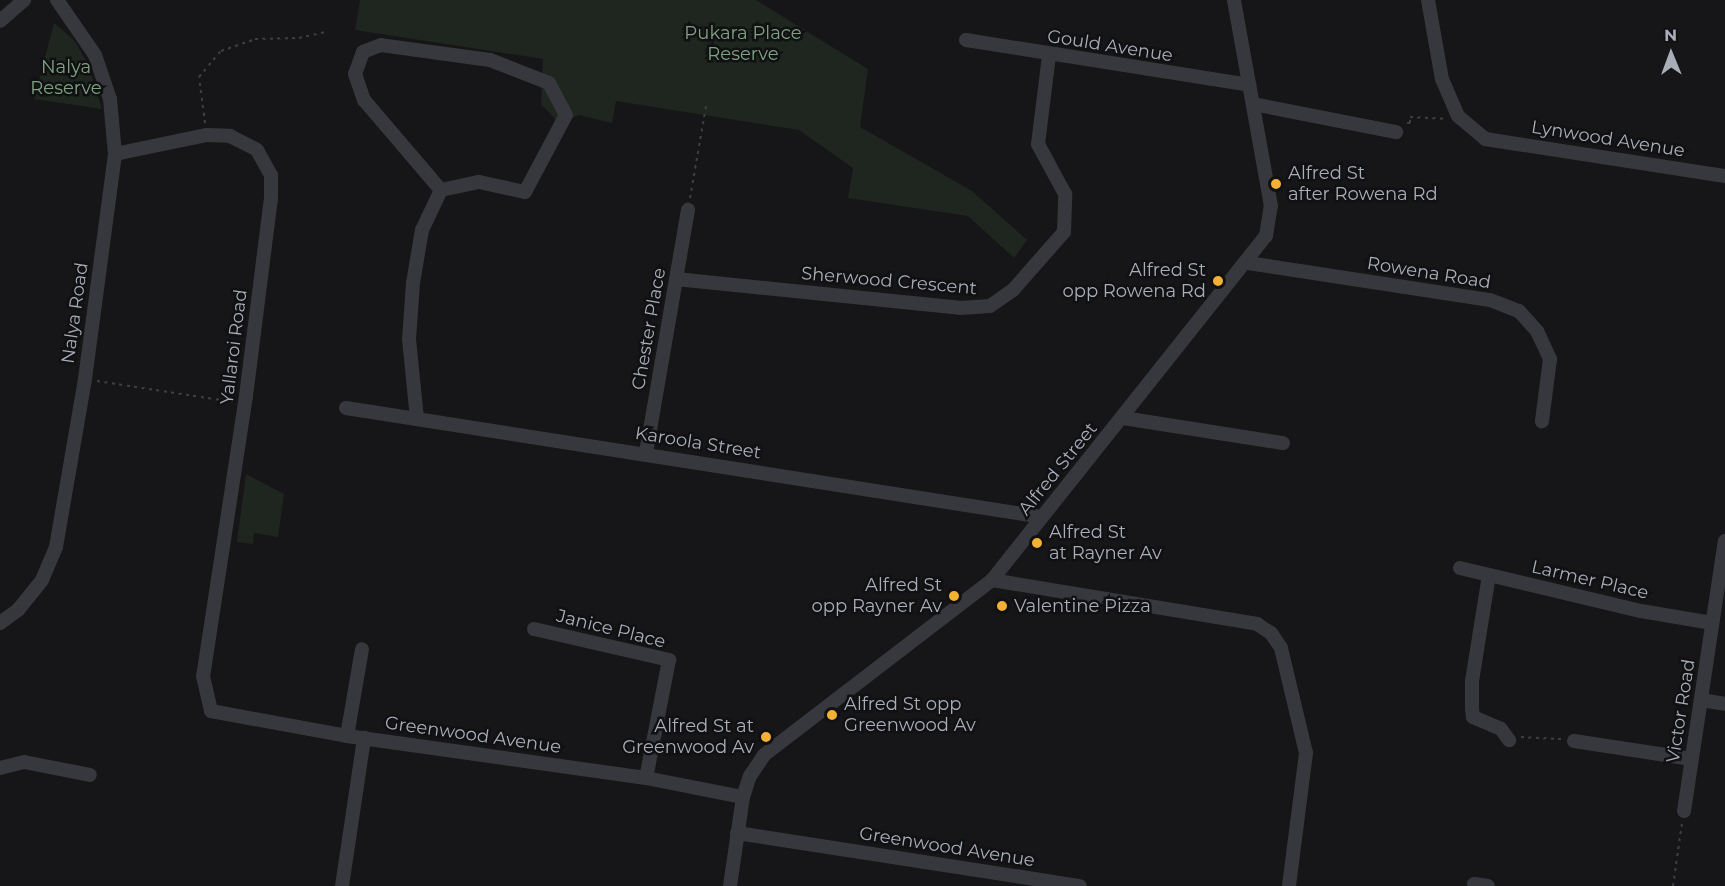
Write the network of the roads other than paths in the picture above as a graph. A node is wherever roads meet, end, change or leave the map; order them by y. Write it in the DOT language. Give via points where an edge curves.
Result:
graph roads {
  1 [pos="24,0"];
  2 [pos="57,0"];
  3 [pos="1233,0"];
  4 [pos="1428,0"];
  5 [pos="0,21"];
  6 [pos="966,40"];
  7 [pos="1049,56"];
  8 [pos="1249,85"];
  9 [pos="1253,104"];
  10 [pos="1396,132"];
  11 [pos="115,154"];
  12 [pos="1725,176"];
  13 [pos="441,190"];
  14 [pos="688,210"];
  15 [pos="1248,262"];
  16 [pos="676,279"];
  17 [pos="346,408"];
  18 [pos="1123,418"];
  19 [pos="417,419"];
  20 [pos="1542,421"];
  21 [pos="1283,443"];
  22 [pos="646,453"];
  23 [pos="1042,517"];
  24 [pos="1725,541"];
  25 [pos="1460,567"];
  26 [pos="1490,575"];
  27 [pos="992,580"];
  28 [pos="0,623"];
  29 [pos="1712,623"];
  30 [pos="534,629"];
  31 [pos="362,650"];
  32 [pos="205,698"];
  33 [pos="1701,700"];
  34 [pos="1725,704"];
  35 [pos="346,736"];
  36 [pos="1511,736"];
  37 [pos="364,738"];
  38 [pos="1574,741"];
  39 [pos="1692,759"];
  40 [pos="0,768"];
  41 [pos="90,775"];
  42 [pos="646,778"];
  43 [pos="743,797"];
  44 [pos="1684,811"];
  45 [pos="737,833"];
  46 [pos="342,886"];
  47 [pos="730,886"];
  48 [pos="1080,886"];
  49 [pos="1289,886"];
  1 -- 5 [label="street"];
  2 -- 11 [label="street, Nalya Road" via="95,55 110,99"];
  3 -- 8 [label="street, Alfred Street"];
  4 -- 12 [label="street, Lynwood Avenue" via="1442,79 1458,116 1485,139"];
  6 -- 7 [label="street, Gould Avenue"];
  7 -- 8 [label="street, Gould Avenue"];
  7 -- 16 [label="street, Sherwood Crescent" via="1038,144 1065,194 1064,232 1013,290 990,306 960,308"];
  8 -- 9 [label="street, Alfred Street"];
  9 -- 10 [label="street"];
  9 -- 15 [label="street, Alfred Street" via="1271,206 1269,229"];
  11 -- 28 [label="street, Nalya Road" via="85,379 56,547 42,580 18,610"];
  11 -- 32 [label="street, Yallaroi Road" via="207,135 230,136 257,150 271,175 272,198 245,404 203,676"];
  13 -- 13 [label="street" via="479,182 525,192 566,115 549,83 490,60 381,45 363,52 355,74 364,100"];
  13 -- 19 [label="street" via="422,230 413,283 409,339"];
  14 -- 16 [label="street, Chester Place"];
  15 -- 18 [label="street, Alfred Street"];
  15 -- 20 [label="street, Rowena Road" via="1490,300 1519,311 1537,331 1550,358"];
  16 -- 22 [label="street, Chester Place"];
  17 -- 19 [label="street, Karoola Street"];
  18 -- 21 [label="street"];
  18 -- 23 [label="street, Alfred Street"];
  19 -- 22 [label="street, Karoola Street"];
  22 -- 23 [label="street, Karoola Street"];
  23 -- 27 [label="street, Alfred Street"];
  24 -- 29 [label="street, Victor Road"];
  25 -- 26 [label="street, Larmer Place"];
  26 -- 29 [label="street, Larmer Place" via="1641,611"];
  26 -- 36 [label="street" via="1472,681 1473,717"];
  27 -- 43 [label="street, Alfred Street" via="774,745 754,769"];
  27 -- 49 [label="street" via="1257,624 1271,633 1281,648 1306,753"];
  29 -- 33 [label="street, Victor Road"];
  30 -- 42 [label="street, Janice Place" via="669,660"];
  31 -- 35 [label="street"];
  32 -- 35 [label="street, Greenwood Avenue" via="211,711 226,716"];
  33 -- 34 [label="street"];
  33 -- 39 [label="street, Victor Road"];
  35 -- 37 [label="street, Greenwood Avenue"];
  37 -- 42 [label="street, Greenwood Avenue"];
  37 -- 46 [label="street"];
  38 -- 39 [label="street"];
  39 -- 44 [label="street, Victor Road"];
  40 -- 41 [label="street" via="24,762"];
  42 -- 43 [label="street, Greenwood Avenue"];
  43 -- 45 [label="street, Alfred Street"];
  45 -- 47 [label="street, Alfred Street"];
  45 -- 48 [label="street, Greenwood Avenue"];
}
